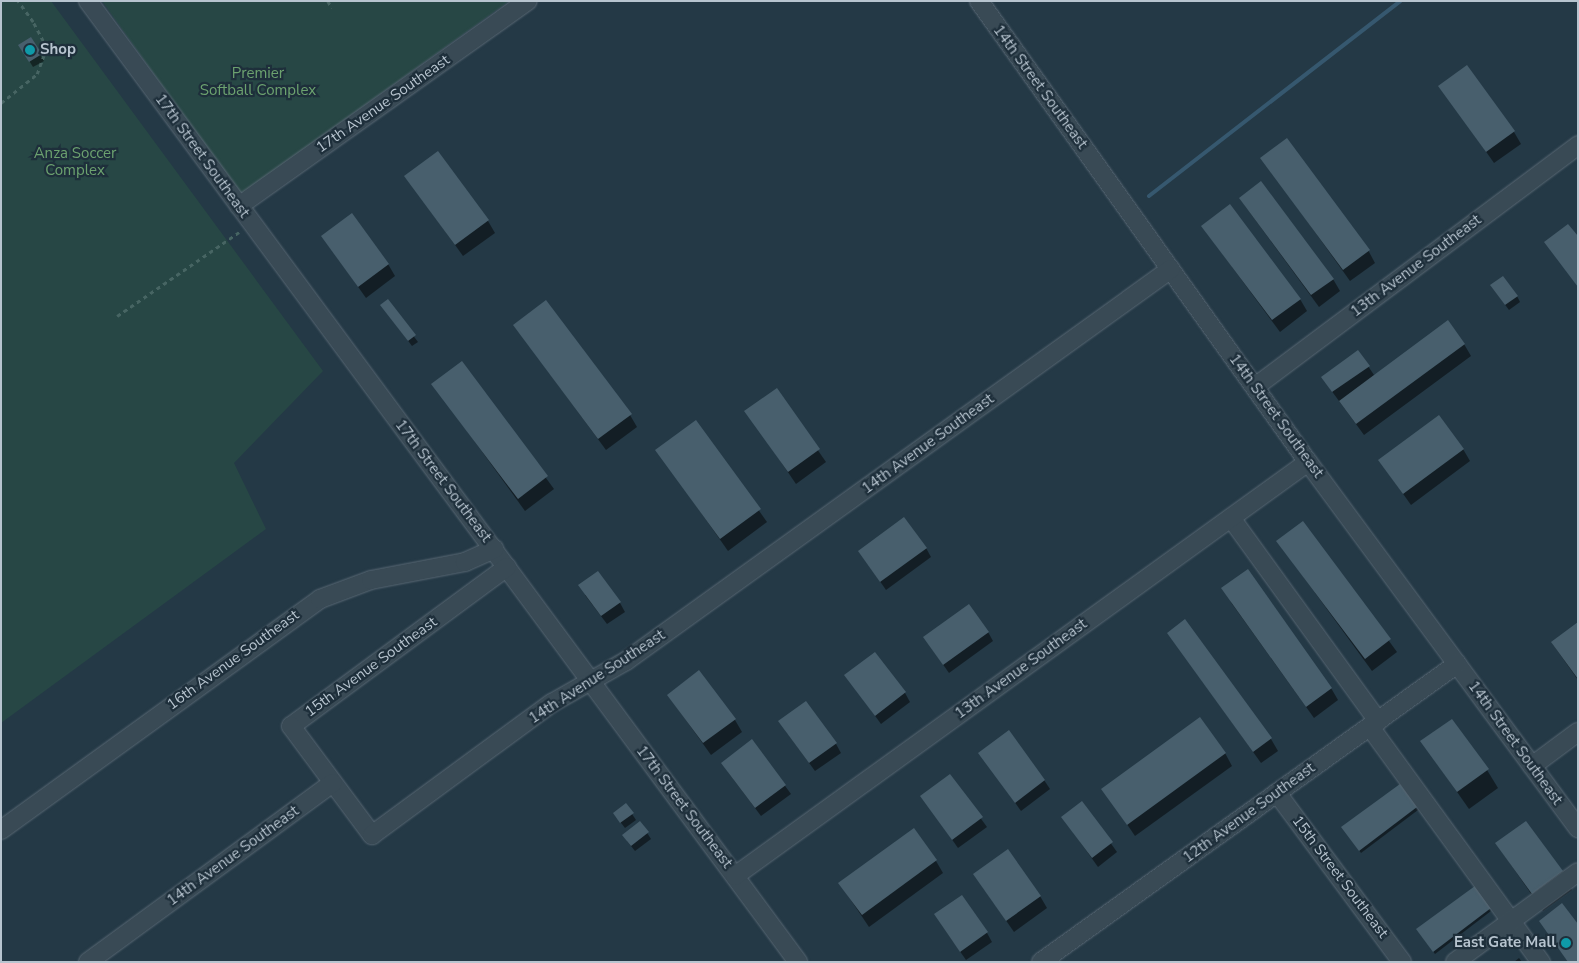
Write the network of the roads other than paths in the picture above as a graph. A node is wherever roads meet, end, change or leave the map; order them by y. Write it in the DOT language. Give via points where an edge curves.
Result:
graph roads {
  1 [pos="88,1"];
  2 [pos="527,1"];
  3 [pos="979,1"];
  4 [pos="1578,145"];
  5 [pos="239,206"];
  6 [pos="1171,269"];
  7 [pos="1255,387"];
  8 [pos="1308,462"];
  9 [pos="1230,518"];
  10 [pos="494,550"];
  11 [pos="507,567"];
  12 [pos="1457,664"];
  13 [pos="592,683"];
  14 [pos="1374,724"];
  15 [pos="1578,732"];
  16 [pos="1532,766"];
  17 [pos="333,783"];
  18 [pos="1277,793"];
  19 [pos="1578,828"];
  20 [pos="1,830"];
  21 [pos="1578,872"];
  22 [pos="735,876"];
  23 [pos="1511,921"];
  24 [pos="88,962"];
  25 [pos="798,962"];
  26 [pos="1041,962"];
  27 [pos="1402,962"];
  28 [pos="1455,962"];
  29 [pos="1541,962"];
  1 -- 5 [label="street, 17th Street Southeast"];
  2 -- 5 [label="street, 17th Avenue Southeast"];
  3 -- 6 [label="street, 14th Street Southeast"];
  4 -- 7 [label="street, 13th Avenue Southeast"];
  5 -- 10 [label="street, 17th Street Southeast"];
  6 -- 7 [label="street, 14th Street Southeast"];
  6 -- 13 [label="street, 14th Avenue Southeast" via="626,662"];
  7 -- 8 [label="street, 14th Street Southeast"];
  8 -- 9 [label="street, 13th Avenue Southeast"];
  8 -- 12 [label="street, 14th Street Southeast"];
  9 -- 14 [label="street"];
  9 -- 22 [label="street, 13th Avenue Southeast"];
  10 -- 11 [label="street, 17th Street Southeast"];
  10 -- 20 [label="street, 16th Avenue Southeast" via="465,562 371,580 320,599"];
  11 -- 13 [label="street, 17th Street Southeast"];
  11 -- 17 [label="street, 15th Avenue Southeast" via="292,726"];
  12 -- 14 [label="street, 12th Avenue Southeast"];
  12 -- 16 [label="street, 14th Street Southeast"];
  13 -- 17 [label="street, 14th Avenue Southeast" via="552,703 372,835"];
  13 -- 22 [label="street, 17th Street Southeast"];
  14 -- 18 [label="street, 12th Avenue Southeast"];
  14 -- 23 [label="street"];
  15 -- 16 [label="street"];
  16 -- 19 [label="street, 14th Street Southeast"];
  17 -- 24 [label="street, 14th Avenue Southeast"];
  18 -- 26 [label="street, 12th Avenue Southeast"];
  18 -- 27 [label="street, 15th Street Southeast"];
  21 -- 23 [label="street"];
  22 -- 25 [label="street, 17th Street Southeast"];
  23 -- 28 [label="street"];
  23 -- 29 [label="street"];
}
